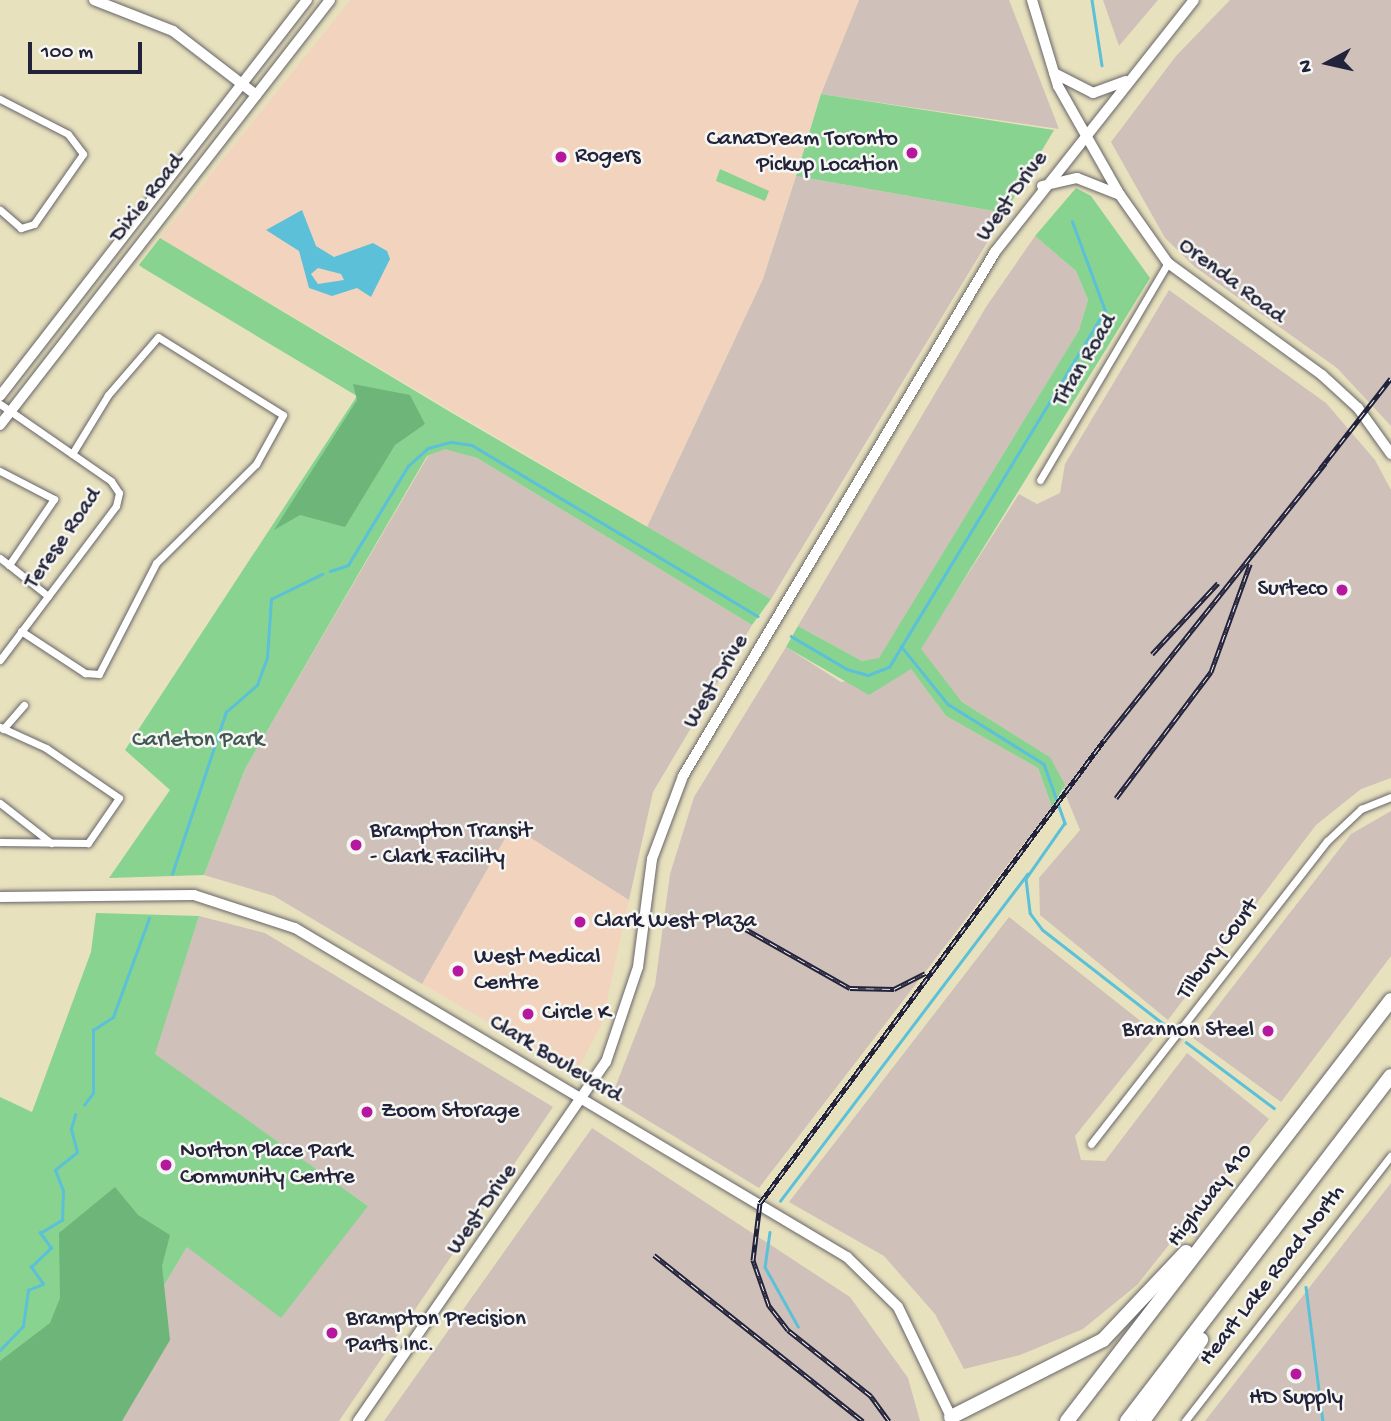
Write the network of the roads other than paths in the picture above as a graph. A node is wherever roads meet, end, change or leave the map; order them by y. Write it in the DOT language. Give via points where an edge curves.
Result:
graph roads {
  1 [pos="94,0"];
  2 [pos="307,0"];
  3 [pos="330,0"];
  4 [pos="1032,0"];
  5 [pos="1194,0"];
  6 [pos="1053,72"];
  7 [pos="1130,79"];
  8 [pos="242,83"];
  9 [pos="256,95"];
  10 [pos="0,99"];
  11 [pos="1085,134"];
  12 [pos="1042,187"];
  13 [pos="1120,195"];
  14 [pos="0,210"];
  15 [pos="1168,263"];
  16 [pos="0,396"];
  17 [pos="0,404"];
  18 [pos="10,412"];
  19 [pos="0,425"];
  20 [pos="72,454"];
  21 [pos="1391,454"];
  22 [pos="0,471"];
  23 [pos="1040,480"];
  24 [pos="0,558"];
  25 [pos="9,565"];
  26 [pos="48,596"];
  27 [pos="21,631"];
  28 [pos="0,660"];
  29 [pos="24,705"];
  30 [pos="1,728"];
  31 [pos="1391,797"];
  32 [pos="0,803"];
  33 [pos="0,842"];
  34 [pos="51,843"];
  35 [pos="0,897"];
  36 [pos="1391,1000"];
  37 [pos="1391,1076"];
  38 [pos="584,1100"];
  39 [pos="1091,1144"];
  40 [pos="1391,1155"];
  41 [pos="1221,1220"];
  42 [pos="1234,1282"];
  43 [pos="952,1419"];
  44 [pos="358,1421"];
  45 [pos="1068,1421"];
  46 [pos="1127,1421"];
  47 [pos="1143,1421"];
  48 [pos="1185,1421"];
  1 -- 8 [label="street" via="173,31"];
  2 -- 8 [label="main road, Dixie Road"];
  3 -- 9 [label="main road, Dixie Road"];
  4 -- 6 [label="street, Orenda Road"];
  5 -- 7 [label="street, West Drive"];
  6 -- 7 [label="street" via="1093,93"];
  6 -- 11 [label="street, Orenda Road"];
  7 -- 11 [label="street, West Drive"];
  8 -- 9 [label="street"];
  8 -- 16 [label="main road, Dixie Road"];
  9 -- 18 [label="main road, Dixie Road"];
  10 -- 14 [label="street" via="68,134 83,154 34,224 21,228"];
  11 -- 12 [label="street, West Drive"];
  11 -- 13 [label="street, Orenda Road"];
  12 -- 13 [label="street" via="1077,178"];
  12 -- 38 [label="street, West Drive" via="969,294 680,783 652,859 625,1015"];
  13 -- 15 [label="street, Orenda Road"];
  15 -- 21 [label="street, Orenda Road" via="1322,375 1357,408"];
  15 -- 23 [label="street, Titan Road"];
  17 -- 18 [label="street, Terese Road"];
  18 -- 19 [label="main road, Dixie Road"];
  18 -- 20 [label="street, Terese Road"];
  20 -- 26 [label="street, Terese Road" via="117,486 119,500"];
  20 -- 27 [label="street" via="108,395 158,337 284,415 256,464 156,563 99,674 85,673"];
  22 -- 25 [label="street" via="56,505"];
  24 -- 25 [label="street"];
  25 -- 26 [label="street"];
  26 -- 27 [label="street, Terese Road"];
  27 -- 28 [label="street, Terese Road"];
  29 -- 30 [label="street"];
  30 -- 34 [label="street" via="46,748 118,798 88,843"];
  31 -- 39 [label="street, Tilbury Court" via="1361,809 1327,841"];
  32 -- 34 [label="street"];
  33 -- 34 [label="street"];
  35 -- 38 [label="street, Clark Boulevard" via="184,895 254,910 295,928"];
  36 -- 41 [label="highway, Highway 410"];
  37 -- 42 [label="highway"];
  38 -- 43 [label="street, Clark Boulevard" via="866,1271 914,1333"];
  38 -- 44 [label="street, West Drive"];
  40 -- 48 [label="street, Heart Lake Road North"];
  41 -- 43 [label="highway" via="1103,1340"];
  41 -- 45 [label="highway, Highway 410"];
  42 -- 46 [label="highway"];
  42 -- 47 [label="highway"];
}
